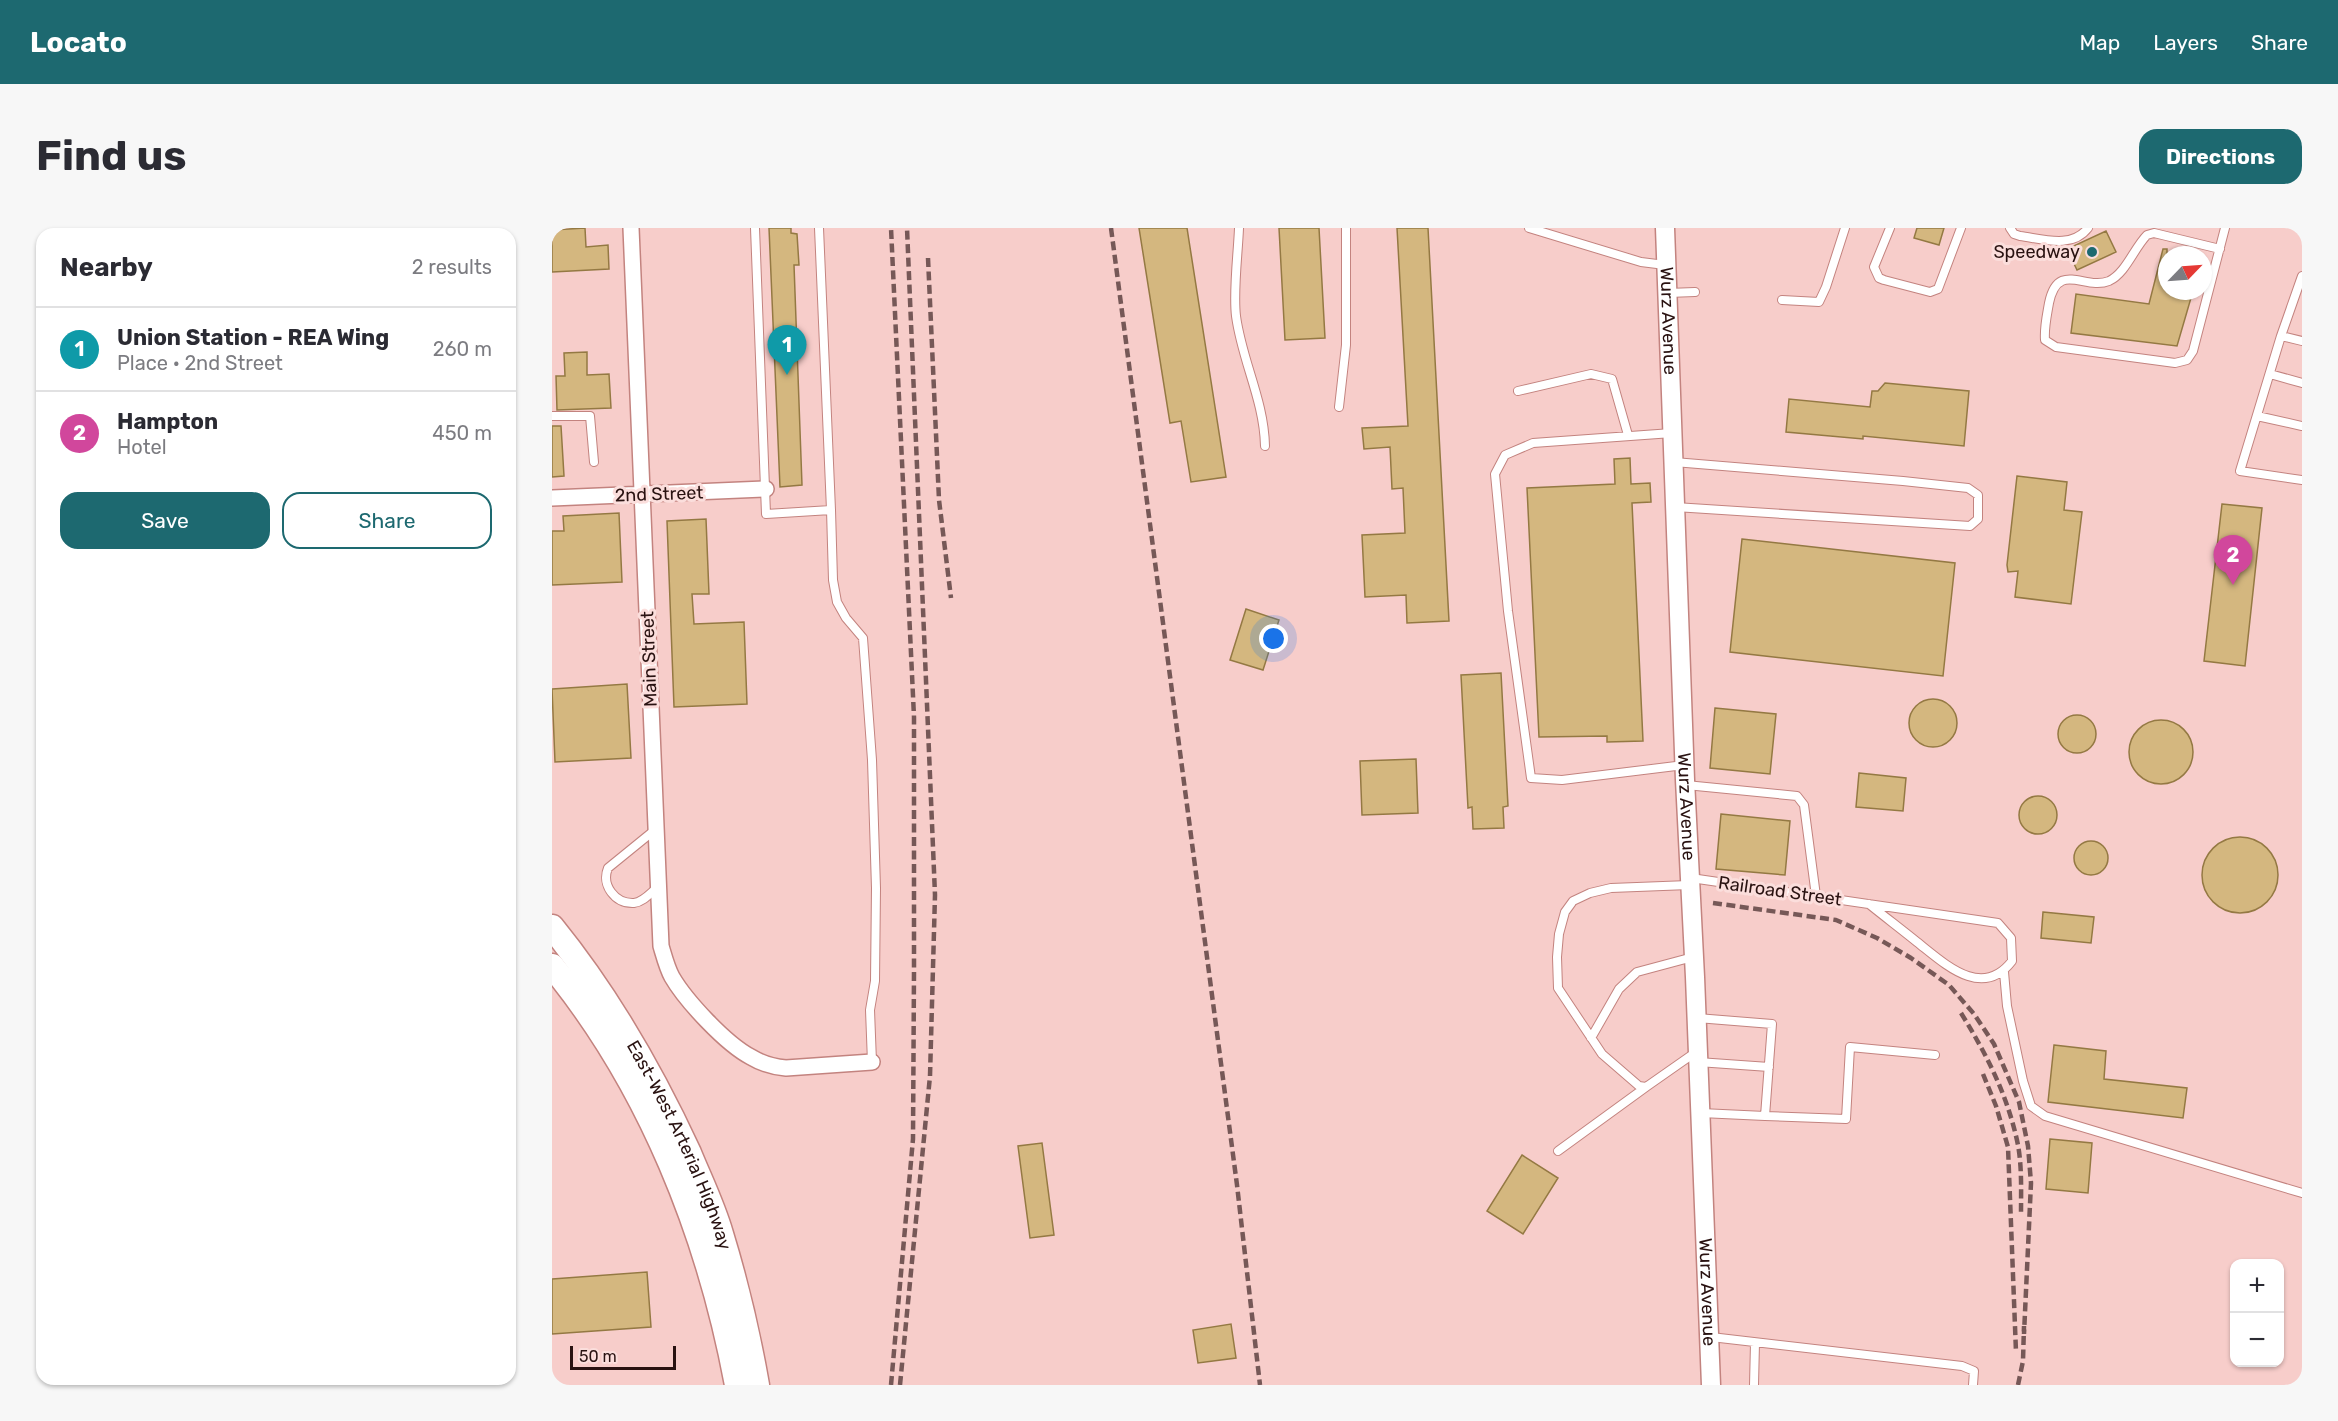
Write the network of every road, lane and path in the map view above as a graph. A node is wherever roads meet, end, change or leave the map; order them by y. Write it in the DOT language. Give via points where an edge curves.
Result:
graph roads {
  1 [pos="631,228"];
  2 [pos="754,228"];
  3 [pos="819,228"];
  4 [pos="1239,228"];
  5 [pos="1346,228"];
  6 [pos="1528,228"];
  7 [pos="1665,228"];
  8 [pos="1845,228"];
  9 [pos="1890,228"];
  10 [pos="1961,228"];
  11 [pos="2010,228"];
  12 [pos="2088,228"];
  13 [pos="2225,228"];
  14 [pos="2220,249"];
  15 [pos="1667,266"];
  16 [pos="2302,276"];
  17 [pos="1695,292"];
  18 [pos="1668,293"];
  19 [pos="1782,300"];
  20 [pos="2281,336"];
  21 [pos="2302,341"];
  22 [pos="2270,374"];
  23 [pos="2302,383"];
  24 [pos="1518,391"];
  25 [pos="1339,407"];
  26 [pos="552,416"];
  27 [pos="2257,416"];
  28 [pos="2302,426"];
  29 [pos="1673,433"];
  30 [pos="1628,435"];
  31 [pos="1265,446"];
  32 [pos="594,462"];
  33 [pos="1674,462"];
  34 [pos="2302,480"];
  35 [pos="766,489"];
  36 [pos="642,495"];
  37 [pos="552,498"];
  38 [pos="1675,507"];
  39 [pos="831,510"];
  40 [pos="1684,765"];
  41 [pos="1685,784"];
  42 [pos="656,829"];
  43 [pos="1690,881"];
  44 [pos="658,887"];
  45 [pos="1816,896"];
  46 [pos="1869,904"];
  47 [pos="552,927"];
  48 [pos="1694,957"];
  49 [pos="552,966"];
  50 [pos="2004,972"];
  51 [pos="1697,1018"];
  52 [pos="1591,1038"];
  53 [pos="1935,1055"];
  54 [pos="1698,1056"];
  55 [pos="872,1062"];
  56 [pos="1769,1067"];
  57 [pos="1646,1087"];
  58 [pos="1701,1113"];
  59 [pos="1765,1116"];
  60 [pos="1558,1151"];
  61 [pos="2302,1193"];
  62 [pos="1709,1337"];
  63 [pos="1755,1343"];
  64 [pos="737,1385"];
  65 [pos="757,1385"];
  66 [pos="1711,1385"];
  67 [pos="1754,1385"];
  68 [pos="1973,1385"];
  1 -- 36 [label="street, Main Street"];
  2 -- 35 [label="lane"];
  3 -- 39 [label="lane"];
  4 -- 31 [label="lane" via="1236,313 1260,400"];
  5 -- 25 [label="lane" via="1346,345"];
  6 -- 15 [label="lane"];
  7 -- 15 [label="street, Wurz Avenue"];
  8 -- 19 [label="lane" via="1819,302"];
  9 -- 10 [label="lane" via="1874,267 1876,273 1884,280 1930,292 1938,289"];
  11 -- 12 [label="lane" via="2020,236 2066,242 2083,235"];
  13 -- 14 [label="lane"];
  14 -- 14 [label="lane" via="2154,233 2147,235 2116,277 2106,282 2068,280 2052,288 2045,340 2056,347 2175,363 2187,360 2193,351"];
  15 -- 18 [label="street, Wurz Avenue"];
  16 -- 20 [label="lane"];
  17 -- 18 [label="lane"];
  18 -- 29 [label="street, Wurz Avenue"];
  20 -- 21 [label="lane"];
  20 -- 22 [label="lane"];
  22 -- 23 [label="lane"];
  22 -- 27 [label="lane"];
  24 -- 30 [label="lane" via="1591,374 1612,379"];
  26 -- 32 [label="lane" via="590,416"];
  27 -- 28 [label="lane"];
  27 -- 34 [label="lane" via="2240,471"];
  29 -- 30 [label="lane"];
  29 -- 33 [label="street, Wurz Avenue"];
  30 -- 40 [label="lane" via="1533,442 1505,455 1496,474 1508,611 1531,777 1562,780"];
  33 -- 38 [label="street, Wurz Avenue"];
  33 -- 38 [label="lane" via="1968,488 1978,495 1978,519 1970,526"];
  35 -- 36 [label="street, 2nd Street"];
  35 -- 39 [label="lane" via="766,514"];
  36 -- 37 [label="street, 2nd Street"];
  36 -- 42 [label="street, Main Street"];
  38 -- 40 [label="street, Wurz Avenue"];
  39 -- 55 [label="lane" via="833,580 837,602 862,638 871,749 876,888 875,981 870,1010"];
  40 -- 41 [label="street, Wurz Avenue"];
  41 -- 43 [label="street, Wurz Avenue"];
  41 -- 45 [label="lane" via="1797,796 1804,805"];
  42 -- 44 [label="street, Main Street"];
  42 -- 44 [label="lane" via="608,868 604,876 610,892 626,902 642,901"];
  43 -- 45 [label="lane, Railroad Street"];
  43 -- 48 [label="street, Wurz Avenue"];
  43 -- 52 [label="lane, Railroad Street" via="1590,893 1573,901 1565,912 1557,957 1558,988"];
  44 -- 55 [label="street, Main Street" via="661,946 670,974 720,1032 750,1057 786,1068"];
  45 -- 46 [label="lane, Railroad Street"];
  46 -- 50 [label="lane, Railroad Street" via="1953,970 1980,978"];
  46 -- 50 [label="lane, Railroad Street" via="1998,923 2011,938 2012,961"];
  47 -- 65 [label="main road, East-West Arterial Highway" via="623,1027 663,1097 703,1185 724,1243 748,1332"];
  48 -- 51 [label="street, Wurz Avenue"];
  48 -- 52 [label="lane" via="1637,972 1619,989"];
  49 -- 64 [label="main road, East-West Arterial Highway" via="626,1076 679,1182 706,1254"];
  50 -- 61 [label="lane" via="2023,1081 2036,1111"];
  51 -- 54 [label="street, Wurz Avenue"];
  51 -- 56 [label="lane" via="1772,1024"];
  52 -- 57 [label="lane, Railroad Street" via="1602,1054 1639,1086"];
  53 -- 59 [label="lane" via="1850,1047 1846,1119"];
  54 -- 56 [label="lane"];
  54 -- 57 [label="lane"];
  54 -- 58 [label="street, Wurz Avenue"];
  56 -- 59 [label="lane"];
  57 -- 60 [label="lane"];
  58 -- 59 [label="lane"];
  58 -- 62 [label="street, Wurz Avenue"];
  62 -- 63 [label="lane"];
  62 -- 66 [label="street, Wurz Avenue"];
  63 -- 67 [label="lane"];
  63 -- 68 [label="lane" via="1962,1366 1974,1371"];
}
